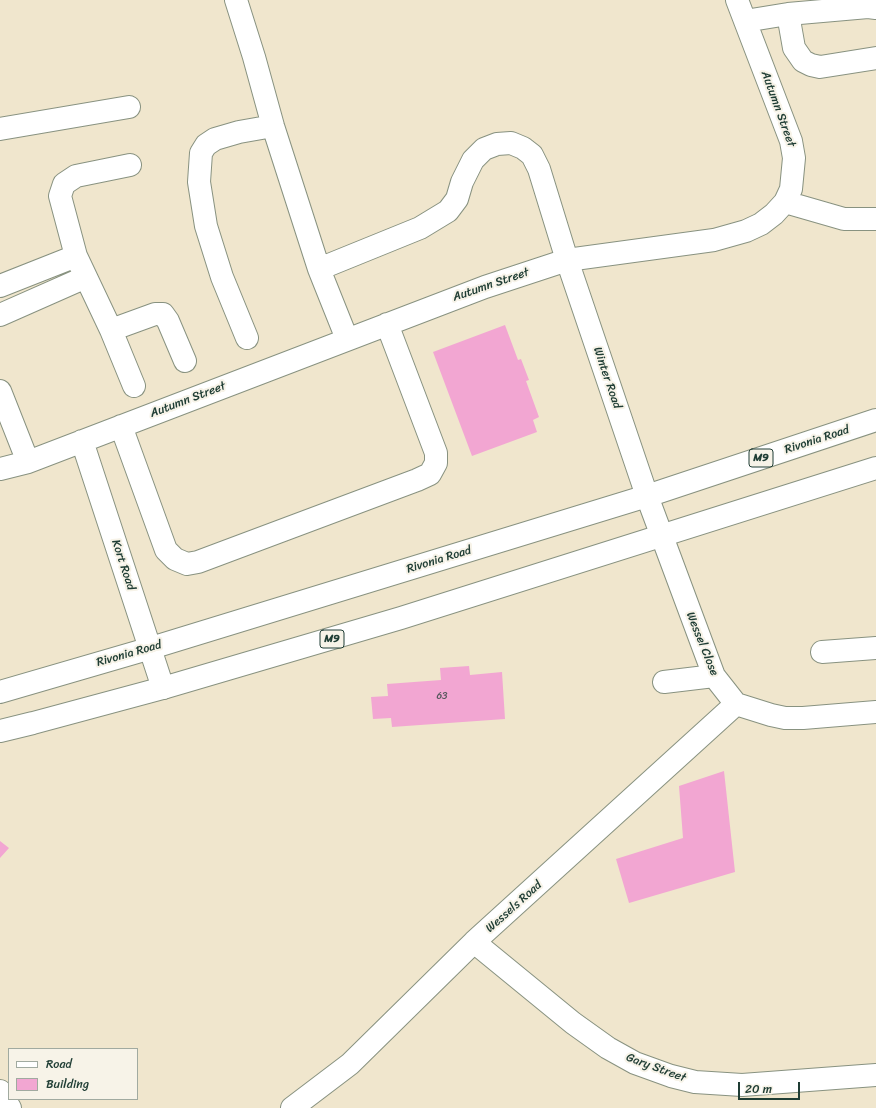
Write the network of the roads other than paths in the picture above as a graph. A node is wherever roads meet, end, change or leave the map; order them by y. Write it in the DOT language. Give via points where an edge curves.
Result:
graph roads {
  1 [pos="236,0"];
  2 [pos="737,0"];
  3 [pos="876,8"];
  4 [pos="788,14"];
  5 [pos="745,21"];
  6 [pos="876,58"];
  7 [pos="129,107"];
  8 [pos="273,126"];
  9 [pos="0,128"];
  10 [pos="130,164"];
  11 [pos="785,202"];
  12 [pos="876,219"];
  13 [pos="76,256"];
  14 [pos="567,260"];
  15 [pos="319,269"];
  16 [pos="86,277"];
  17 [pos="0,286"];
  18 [pos="0,315"];
  19 [pos="387,324"];
  20 [pos="111,330"];
  21 [pos="247,338"];
  22 [pos="347,339"];
  23 [pos="185,361"];
  24 [pos="134,386"];
  25 [pos="0,392"];
  26 [pos="876,420"];
  27 [pos="121,426"];
  28 [pos="82,441"];
  29 [pos="28,462"];
  30 [pos="876,468"];
  31 [pos="0,469"];
  32 [pos="647,496"];
  33 [pos="660,536"];
  34 [pos="151,648"];
  35 [pos="876,648"];
  36 [pos="822,652"];
  37 [pos="714,676"];
  38 [pos="664,682"];
  39 [pos="163,688"];
  40 [pos="0,692"];
  41 [pos="736,704"];
  42 [pos="876,712"];
  43 [pos="0,730"];
  44 [pos="474,942"];
  45 [pos="876,1075"];
  46 [pos="292,1108"];
  1 -- 8 [label="street"];
  2 -- 5 [label="street, Autumn Street"];
  3 -- 4 [label="street"];
  4 -- 5 [label="street"];
  4 -- 6 [label="street" via="794,48 803,61 811,65 820,67"];
  5 -- 11 [label="street, Autumn Street" via="791,141 794,168 791,189"];
  7 -- 9 [label="street"];
  8 -- 15 [label="street"];
  8 -- 21 [label="street" via="215,139 206,145 201,153 199,182 206,226 222,278"];
  10 -- 13 [label="street" via="76,176 64,184 60,196"];
  11 -- 12 [label="street" via="844,219"];
  11 -- 14 [label="street, Autumn Street" via="761,224 732,236"];
  13 -- 16 [label="street"];
  13 -- 17 [label="street"];
  14 -- 15 [label="street, Winter Road" via="539,169 532,155 510,143 484,149 473,160 457,199 448,211 420,228"];
  14 -- 19 [label="street, Autumn Street" via="485,287"];
  14 -- 32 [label="street, Winter Road"];
  15 -- 22 [label="street"];
  16 -- 18 [label="street"];
  16 -- 20 [label="street"];
  19 -- 22 [label="street, Autumn Street"];
  19 -- 27 [label="street" via="436,453 436,463 430,474 417,480 187,564 175,559 166,550"];
  20 -- 23 [label="street" via="155,314 163,314"];
  20 -- 24 [label="street"];
  22 -- 27 [label="street, Autumn Street"];
  25 -- 29 [label="street"];
  26 -- 32 [label="street, Rivonia Road / M9"];
  27 -- 28 [label="street, Autumn Street"];
  28 -- 29 [label="street, Autumn Street"];
  28 -- 34 [label="street, Kort Road"];
  29 -- 31 [label="street, Autumn Street"];
  30 -- 33 [label="street, M9"];
  32 -- 33 [label="street, Winter Road"];
  32 -- 34 [label="street, Rivonia Road / M9"];
  33 -- 37 [label="street, Wessel Close"];
  33 -- 39 [label="street, M9" via="401,618"];
  34 -- 39 [label="street, Kort Road"];
  34 -- 40 [label="street, Rivonia Road / M9"];
  35 -- 36 [label="street"];
  37 -- 38 [label="street"];
  37 -- 41 [label="street, Wessel Close"];
  39 -- 43 [label="street, M9" via="33,724"];
  41 -- 42 [label="street" via="785,718"];
  41 -- 44 [label="street, Wessels Road"];
  44 -- 45 [label="street, Gary Street" via="573,1023 608,1048 635,1063 671,1076 696,1082 742,1086"];
  44 -- 46 [label="street, Wessels Road" via="350,1064"];
}
